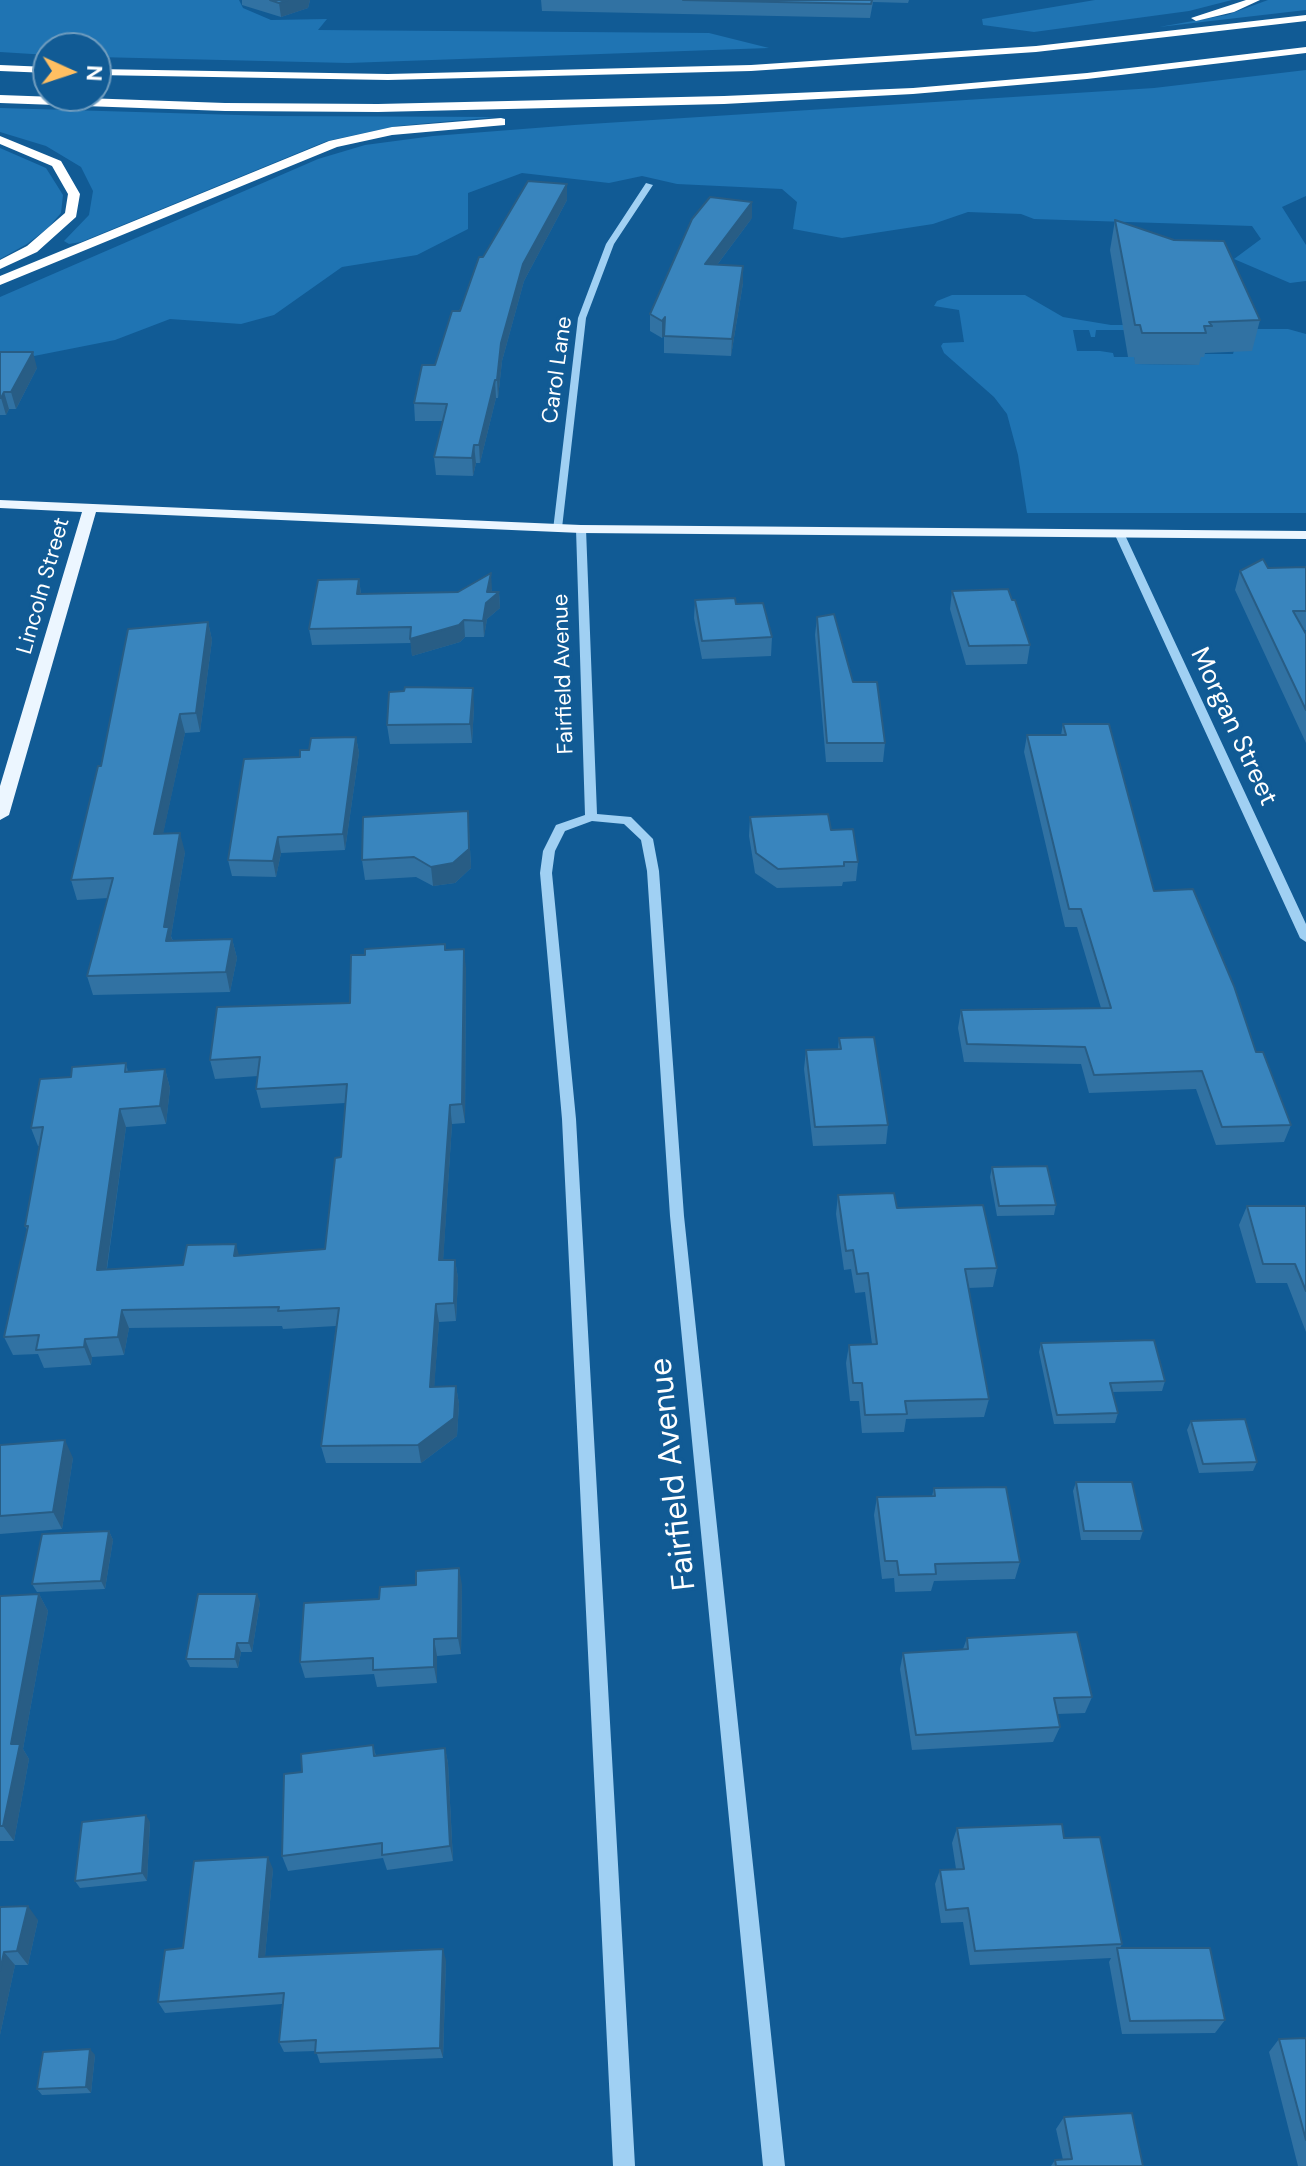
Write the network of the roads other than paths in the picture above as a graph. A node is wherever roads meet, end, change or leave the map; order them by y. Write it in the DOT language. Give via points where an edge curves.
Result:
graph roads {
  1 [pos="1255,0"];
  2 [pos="1306,18"];
  3 [pos="1306,50"];
  4 [pos="0,68"];
  5 [pos="751,68"];
  6 [pos="32,69"];
  7 [pos="112,72"];
  8 [pos="913,91"];
  9 [pos="0,99"];
  10 [pos="558,118"];
  11 [pos="512,121"];
  12 [pos="0,140"];
  13 [pos="649,185"];
  14 [pos="0,265"];
  15 [pos="0,281"];
  16 [pos="0,504"];
  17 [pos="90,509"];
  18 [pos="557,528"];
  19 [pos="581,529"];
  20 [pos="1120,535"];
  21 [pos="1306,535"];
  22 [pos="0,815"];
  23 [pos="591,817"];
  24 [pos="1306,938"];
  25 [pos="624,2166"];
  26 [pos="774,2166"];
  1 -- 5 [label="highway" via="1210,15 1105,31"];
  2 -- 5 [label="highway" via="1036,49"];
  3 -- 8 [label="highway"];
  4 -- 6 [label="highway"];
  5 -- 7 [label="highway" via="448,76"];
  8 -- 9 [label="highway" via="410,108"];
  8 -- 10 [label="highway"];
  11 -- 15 [label="highway" via="392,131 333,144"];
  12 -- 14 [label="highway" via="57,164 74,194 71,214 32,249"];
  13 -- 18 [label="street, Carol Lane" via="610,244 582,318"];
  16 -- 17 [label="main road"];
  17 -- 18 [label="main road"];
  17 -- 22 [label="main road, Lincoln Street"];
  18 -- 19 [label="main road"];
  19 -- 20 [label="main road"];
  19 -- 23 [label="street, Fairfield Avenue"];
  20 -- 21 [label="main road"];
  20 -- 24 [label="street, Morgan Street"];
  23 -- 25 [label="street" via="560,828 546,873 569,1119"];
  23 -- 26 [label="street, Fairfield Avenue" via="627,820 647,839 653,871 677,1216"];
}
